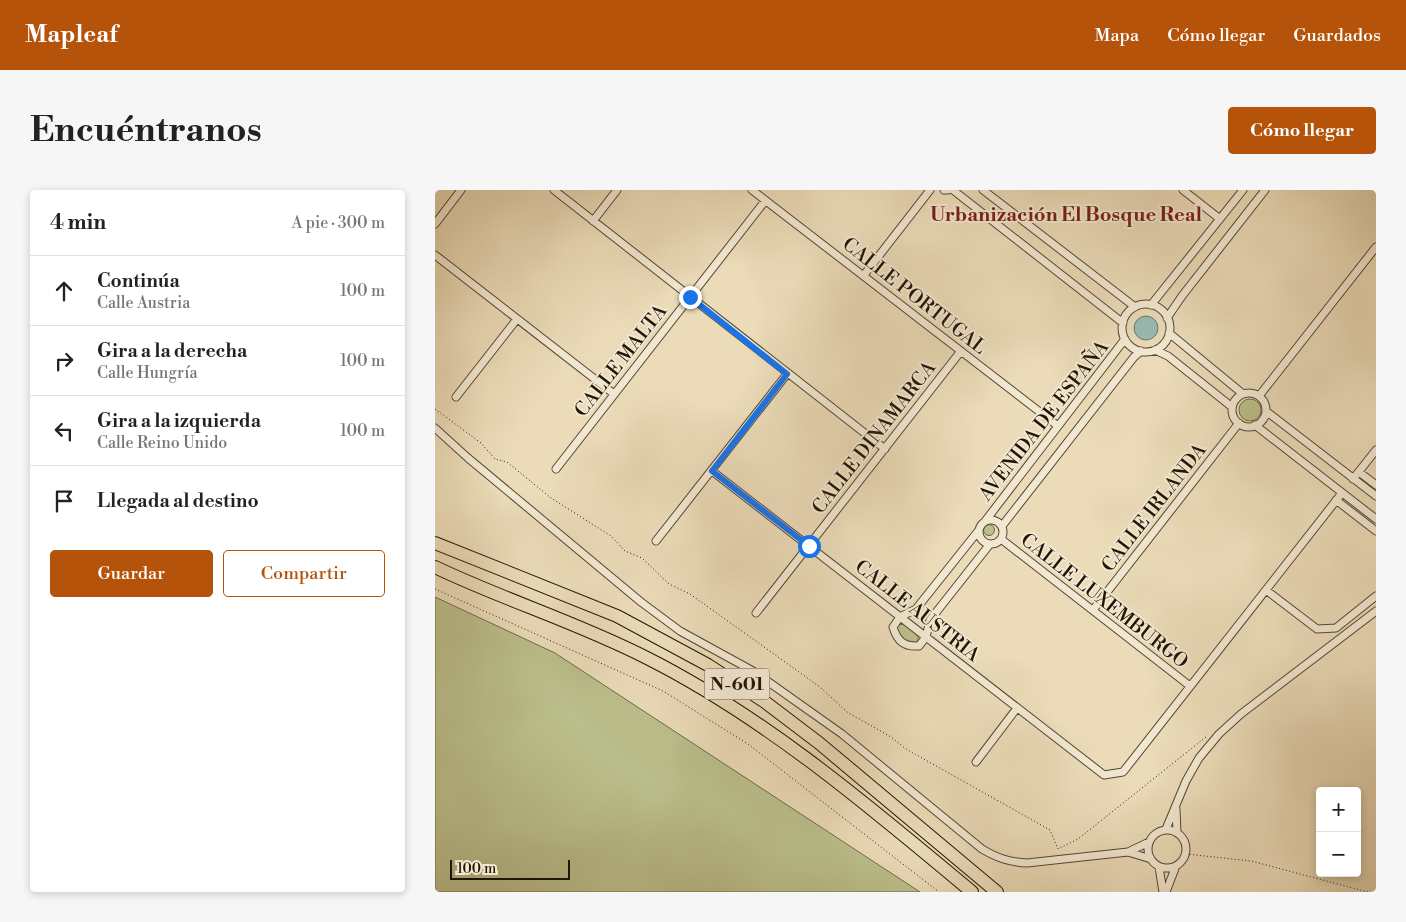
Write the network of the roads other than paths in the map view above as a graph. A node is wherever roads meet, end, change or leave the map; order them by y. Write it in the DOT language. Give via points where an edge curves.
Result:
graph roads {
  1 [pos="461,190"];
  2 [pos="554,190"];
  3 [pos="617,190"];
  4 [pos="752,190"];
  5 [pos="930,190"];
  6 [pos="944,190"];
  7 [pos="948,190"];
  8 [pos="953,190"];
  9 [pos="983,190"];
  10 [pos="1183,190"];
  11 [pos="1243,190"];
  12 [pos="1265,190"];
  13 [pos="765,200"];
  14 [pos="1220,219"];
  15 [pos="593,221"];
  16 [pos="435,224"];
  17 [pos="1376,247"];
  18 [pos="435,255"];
  19 [pos="864,275"];
  20 [pos="690,297"];
  21 [pos="1151,305"];
  22 [pos="1135,307"];
  23 [pos="1167,318"];
  24 [pos="517,319"];
  25 [pos="1123,323"];
  26 [pos="1169,333"];
  27 [pos="1125,339"];
  28 [pos="1155,350"];
  29 [pos="961,351"];
  30 [pos="1141,351"];
  31 [pos="787,374"];
  32 [pos="614,394"];
  33 [pos="1243,394"];
  34 [pos="1259,396"];
  35 [pos="456,397"];
  36 [pos="1232,407"];
  37 [pos="1266,411"];
  38 [pos="1239,423"];
  39 [pos="1255,425"];
  40 [pos="1058,426"];
  41 [pos="435,428"];
  42 [pos="885,449"];
  43 [pos="1376,450"];
  44 [pos="556,469"];
  45 [pos="712,471"];
  46 [pos="1359,472"];
  47 [pos="1353,479"];
  48 [pos="1376,485"];
  49 [pos="1342,493"];
  50 [pos="1376,496"];
  51 [pos="1336,500"];
  52 [pos="1376,519"];
  53 [pos="986,520"];
  54 [pos="1002,526"];
  55 [pos="979,530"];
  56 [pos="1376,531"];
  57 [pos="435,535"];
  58 [pos="1001,539"];
  59 [pos="656,541"];
  60 [pos="435,543"];
  61 [pos="990,544"];
  62 [pos="809,546"];
  63 [pos="435,567"];
  64 [pos="1266,590"];
  65 [pos="1376,596"];
  66 [pos="1093,610"];
  67 [pos="1376,611"];
  68 [pos="756,613"];
  69 [pos="617,616"];
  70 [pos="900,617"];
  71 [pos="926,637"];
  72 [pos="1190,686"];
  73 [pos="1017,708"];
  74 [pos="975,762"];
  75 [pos="1175,808"];
  76 [pos="1166,829"];
  77 [pos="1177,832"];
  78 [pos="1149,842"];
  79 [pos="1128,852"];
  80 [pos="1151,859"];
  81 [pos="1176,866"];
  82 [pos="1159,867"];
  83 [pos="972,892"];
  84 [pos="997,892"];
  85 [pos="1165,892"];
  1 -- 16 [label="street"];
  2 -- 15 [label="street"];
  3 -- 15 [label="street"];
  4 -- 13 [label="street, CALLE PORTUGAL"];
  5 -- 19 [label="street"];
  6 -- 7 [label="street"];
  8 -- 25 [label="street"];
  9 -- 22 [label="street"];
  10 -- 14 [label="street"];
  11 -- 14 [label="street"];
  12 -- 23 [label="street"];
  13 -- 19 [label="street, CALLE PORTUGAL"];
  13 -- 20 [label="street, CALLE MALTA"];
  14 -- 21 [label="street"];
  15 -- 20 [label="street"];
  17 -- 34 [label="street"];
  18 -- 24 [label="street"];
  19 -- 29 [label="street, CALLE PORTUGAL"];
  20 -- 31 [label="street"];
  20 -- 32 [label="street, CALLE MALTA"];
  21 -- 22 [label="street"];
  21 -- 23 [label="street" via="1165,313"];
  22 -- 25 [label="street"];
  23 -- 26 [label="street"];
  24 -- 32 [label="street"];
  24 -- 35 [label="street"];
  25 -- 27 [label="street"];
  26 -- 28 [label="street" via="1161,347"];
  26 -- 33 [label="street"];
  27 -- 30 [label="street"];
  27 -- 40 [label="street, AVENIDA DE ESPAÑA"];
  28 -- 30 [label="street"];
  28 -- 36 [label="street" via="1168,356"];
  29 -- 40 [label="street, CALLE PORTUGAL"];
  29 -- 42 [label="street, CALLE DINAMARCA"];
  30 -- 54 [label="street, AVENIDA DE ESPAÑA"];
  31 -- 42 [label="street"];
  31 -- 45 [label="street"];
  32 -- 44 [label="street, CALLE MALTA"];
  33 -- 34 [label="street" via="1256,393"];
  33 -- 36 [label="street" via="1238,396"];
  34 -- 37 [label="street"];
  36 -- 38 [label="street"];
  37 -- 39 [label="street"];
  37 -- 47 [label="street"];
  38 -- 39 [label="street" via="1242,426"];
  38 -- 66 [label="street, CALLE IRLANDA"];
  39 -- 49 [label="street"];
  40 -- 53 [label="street, AVENIDA DE ESPAÑA"];
  41 -- 79 [label="street" via="641,602 686,634 753,671 842,734 996,858 1027,863"];
  42 -- 62 [label="street, CALLE DINAMARCA"];
  43 -- 46 [label="street"];
  45 -- 59 [label="street"];
  45 -- 62 [label="street, CALLE AUSTRIA"];
  46 -- 47 [label="street"];
  46 -- 48 [label="street"];
  47 -- 50 [label="street"];
  49 -- 51 [label="street"];
  49 -- 52 [label="street"];
  51 -- 56 [label="street"];
  51 -- 64 [label="street"];
  53 -- 54 [label="street" via="996,520"];
  53 -- 55 [label="street"];
  54 -- 58 [label="street"];
  55 -- 61 [label="street" via="981,540"];
  55 -- 70 [label="street, AVENIDA DE ESPAÑA" via="916,610"];
  57 -- 69 [label="highway"];
  58 -- 61 [label="street"];
  58 -- 66 [label="street, CALLE LUXEMBURGO"];
  60 -- 69 [label="highway, N-601"];
  61 -- 71 [label="street" via="930,620"];
  62 -- 68 [label="street, CALLE DINAMARCA"];
  62 -- 70 [label="street, CALLE AUSTRIA"];
  63 -- 83 [label="highway, N-601" via="647,658 714,696 786,745 894,827"];
  64 -- 65 [label="street" via="1317,628 1335,628"];
  64 -- 72 [label="street"];
  66 -- 72 [label="street, CALLE LUXEMBURGO"];
  67 -- 75 [label="street" via="1219,734 1199,758"];
  69 -- 84 [label="highway, N-601" via="707,665 765,702"];
  70 -- 71 [label="street, CALLE AUSTRIA"];
  70 -- 71 [label="street" via="893,627 902,644 919,646"];
  71 -- 73 [label="street, CALLE AUSTRIA"];
  72 -- 73 [label="street, CALLE AUSTRIA" via="1123,772 1103,775"];
  73 -- 74 [label="street"];
  75 -- 76 [label="street"];
  75 -- 77 [label="street"];
  76 -- 77 [label="street"];
  76 -- 78 [label="street"];
  77 -- 81 [label="street" via="1185,840 1186,854"];
  78 -- 79 [label="street"];
  78 -- 80 [label="street"];
  79 -- 80 [label="street"];
  80 -- 82 [label="street"];
  81 -- 82 [label="street" via="1169,869"];
  81 -- 85 [label="street"];
  82 -- 85 [label="street"];
}
